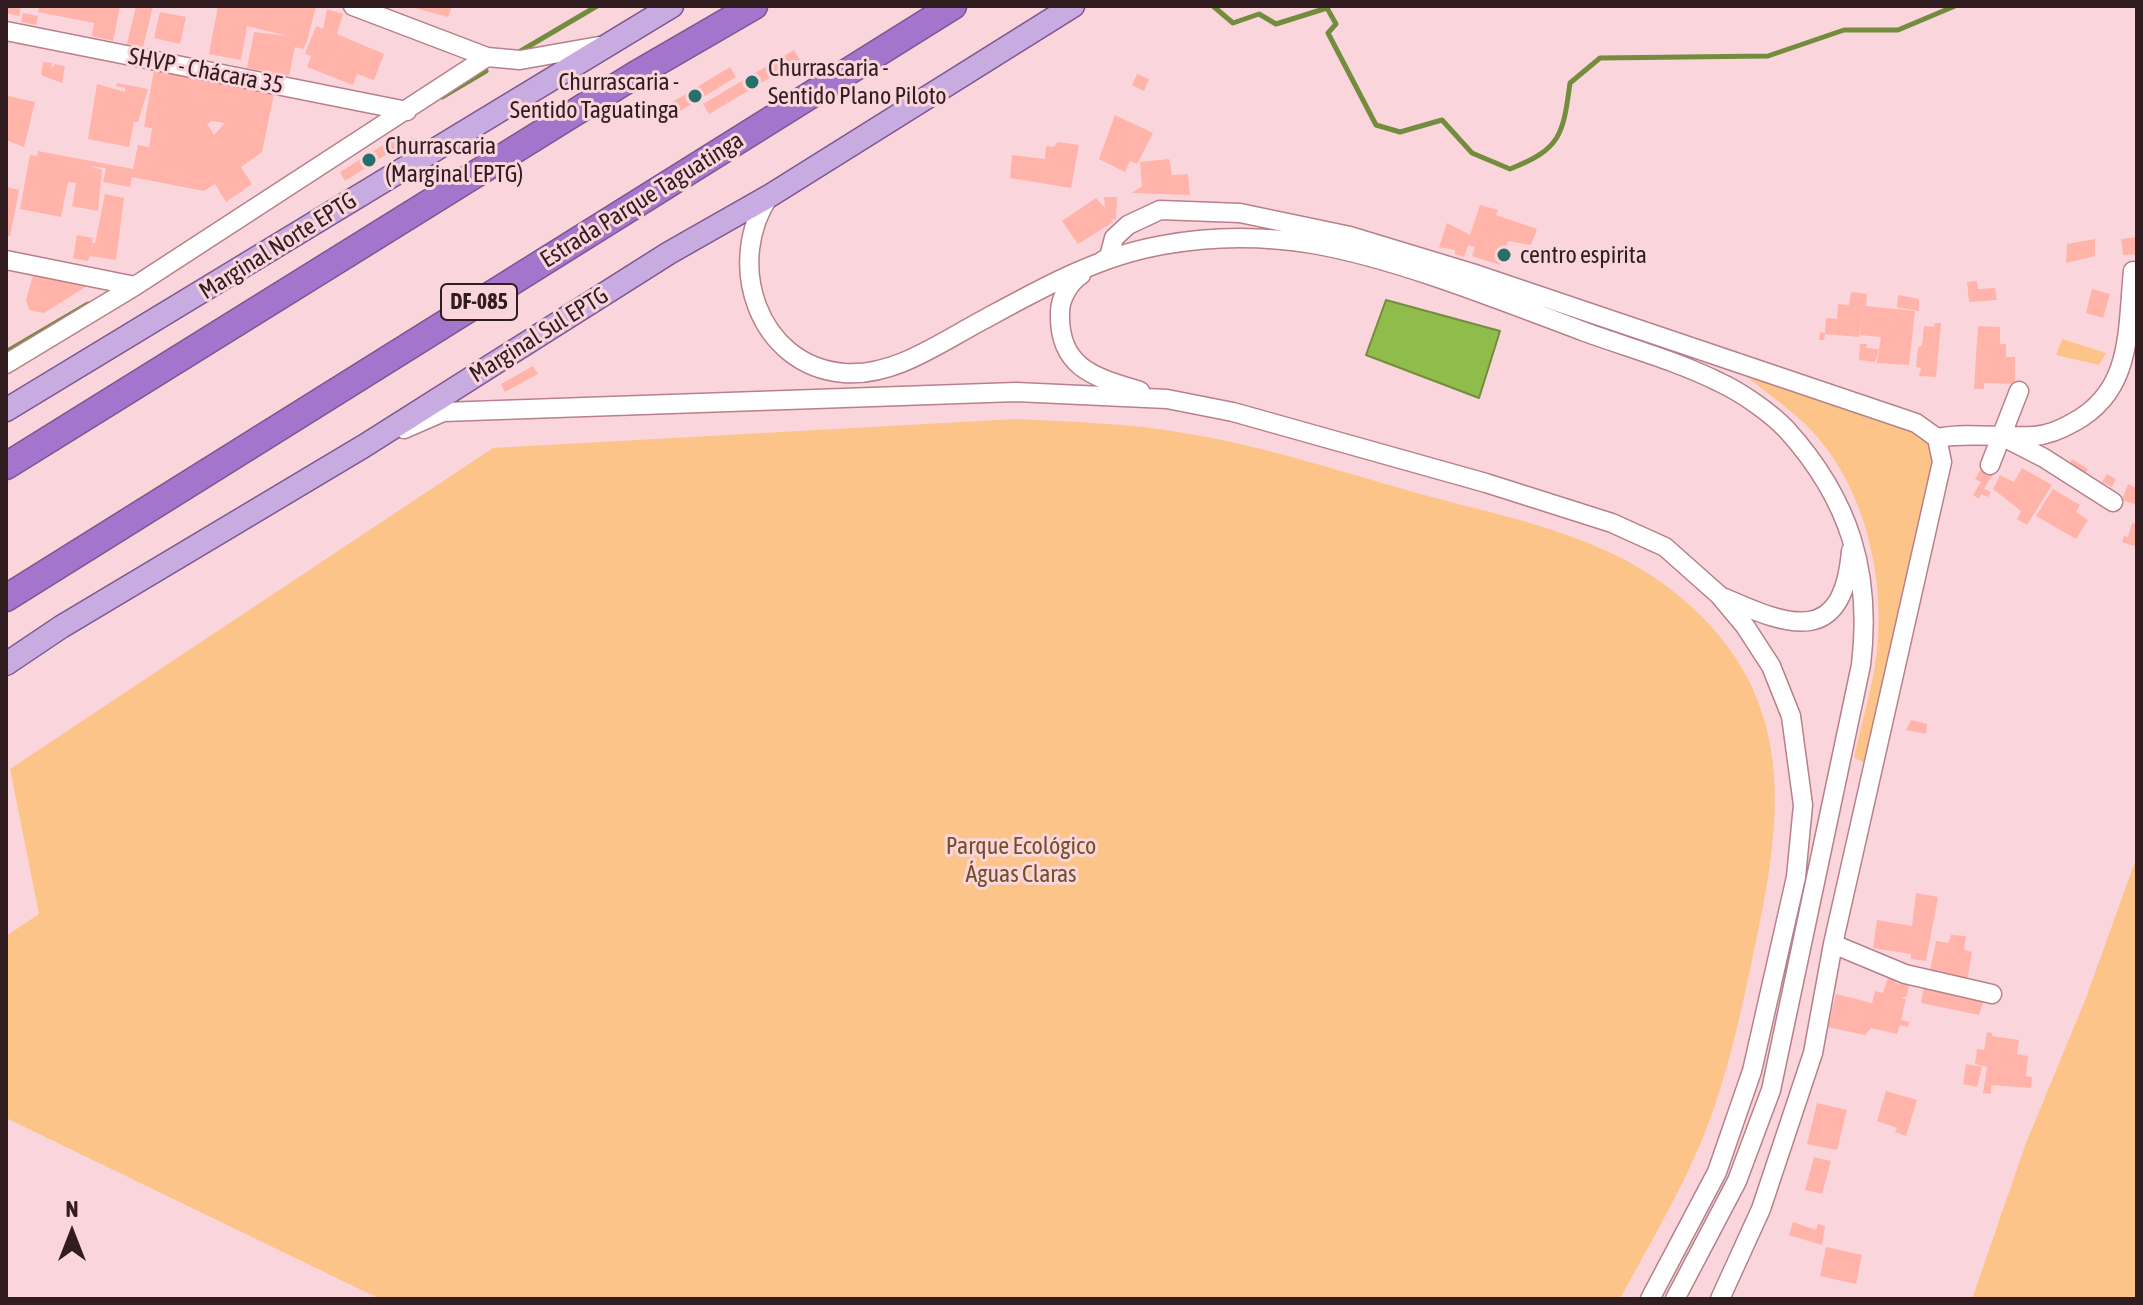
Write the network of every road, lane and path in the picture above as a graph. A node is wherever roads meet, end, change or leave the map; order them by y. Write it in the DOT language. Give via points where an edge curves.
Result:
graph roads {
  1 [pos="353,6"];
  2 [pos="672,6"];
  3 [pos="723,6"];
  4 [pos="754,6"];
  5 [pos="953,6"];
  6 [pos="1073,6"];
  7 [pos="6,31"];
  8 [pos="612,43"];
  9 [pos="487,57"];
  10 [pos="635,75"];
  11 [pos="407,111"];
  12 [pos="771,195"];
  13 [pos="1109,257"];
  14 [pos="6,260"];
  15 [pos="2133,271"];
  16 [pos="135,286"];
  17 [pos="6,364"];
  18 [pos="2019,391"];
  19 [pos="1167,399"];
  20 [pos="6,410"];
  21 [pos="2001,436"];
  22 [pos="1937,438"];
  23 [pos="364,446"];
  24 [pos="1990,465"];
  25 [pos="6,466"];
  26 [pos="2113,502"];
  27 [pos="1852,540"];
  28 [pos="1719,595"];
  29 [pos="6,598"];
  30 [pos="6,664"];
  31 [pos="1833,944"];
  32 [pos="1992,994"];
  33 [pos="1650,1299"];
  34 [pos="1675,1299"];
  35 [pos="1720,1299"];
  1 -- 9 [label="street"];
  2 -- 8 [label="main road, Marginal Norte EPTG"];
  3 -- 10 [label="highway"];
  4 -- 10 [label="highway"];
  5 -- 29 [label="highway, Estrada Parque Taguatinga / DF-085"];
  6 -- 12 [label="main road, Marginal Sul EPTG"];
  7 -- 11 [label="street, SHVP - Chácara 35"];
  8 -- 9 [label="street" via="520,60"];
  8 -- 20 [label="main road, Marginal Norte EPTG"];
  9 -- 11 [label="street"];
  10 -- 25 [label="highway"];
  11 -- 16 [label="street"];
  12 -- 13 [label="street" via="752,235 747,266 751,295 782,345 823,369 866,373 906,361"];
  12 -- 23 [label="main road, Marginal Sul EPTG" via="669,253"];
  13 -- 19 [label="street" via="1072,281 1060,307 1060,335 1072,359 1095,377"];
  13 -- 22 [label="street" via="1114,238 1128,225 1160,210 1240,213 1350,236 1916,423"];
  13 -- 27 [label="street" via="1164,244 1233,238 1314,245 1488,296 1721,383 1784,427 1840,504"];
  14 -- 16 [label="street"];
  15 -- 21 [label="street" via="2120,369 2103,401 2091,413 2050,433"];
  16 -- 17 [label="street"];
  18 -- 21 [label="street"];
  19 -- 23 [label="street" via="1016,392 443,412"];
  19 -- 28 [label="street" via="1233,412 1612,523 1665,547"];
  21 -- 22 [label="street"];
  21 -- 24 [label="street"];
  21 -- 26 [label="street"];
  22 -- 31 [label="street" via="1942,462"];
  23 -- 30 [label="main road, Marginal Sul EPTG"];
  27 -- 28 [label="street" via="1849,573 1837,604 1817,620 1791,624"];
  27 -- 34 [label="street" via="1867,620 1861,665 1784,1040 1737,1181"];
  28 -- 33 [label="street" via="1771,666 1791,716 1800,760 1801,842 1752,1071 1717,1172"];
  31 -- 32 [label="street" via="1905,974"];
  31 -- 35 [label="street" via="1813,1053 1761,1209"];
}
